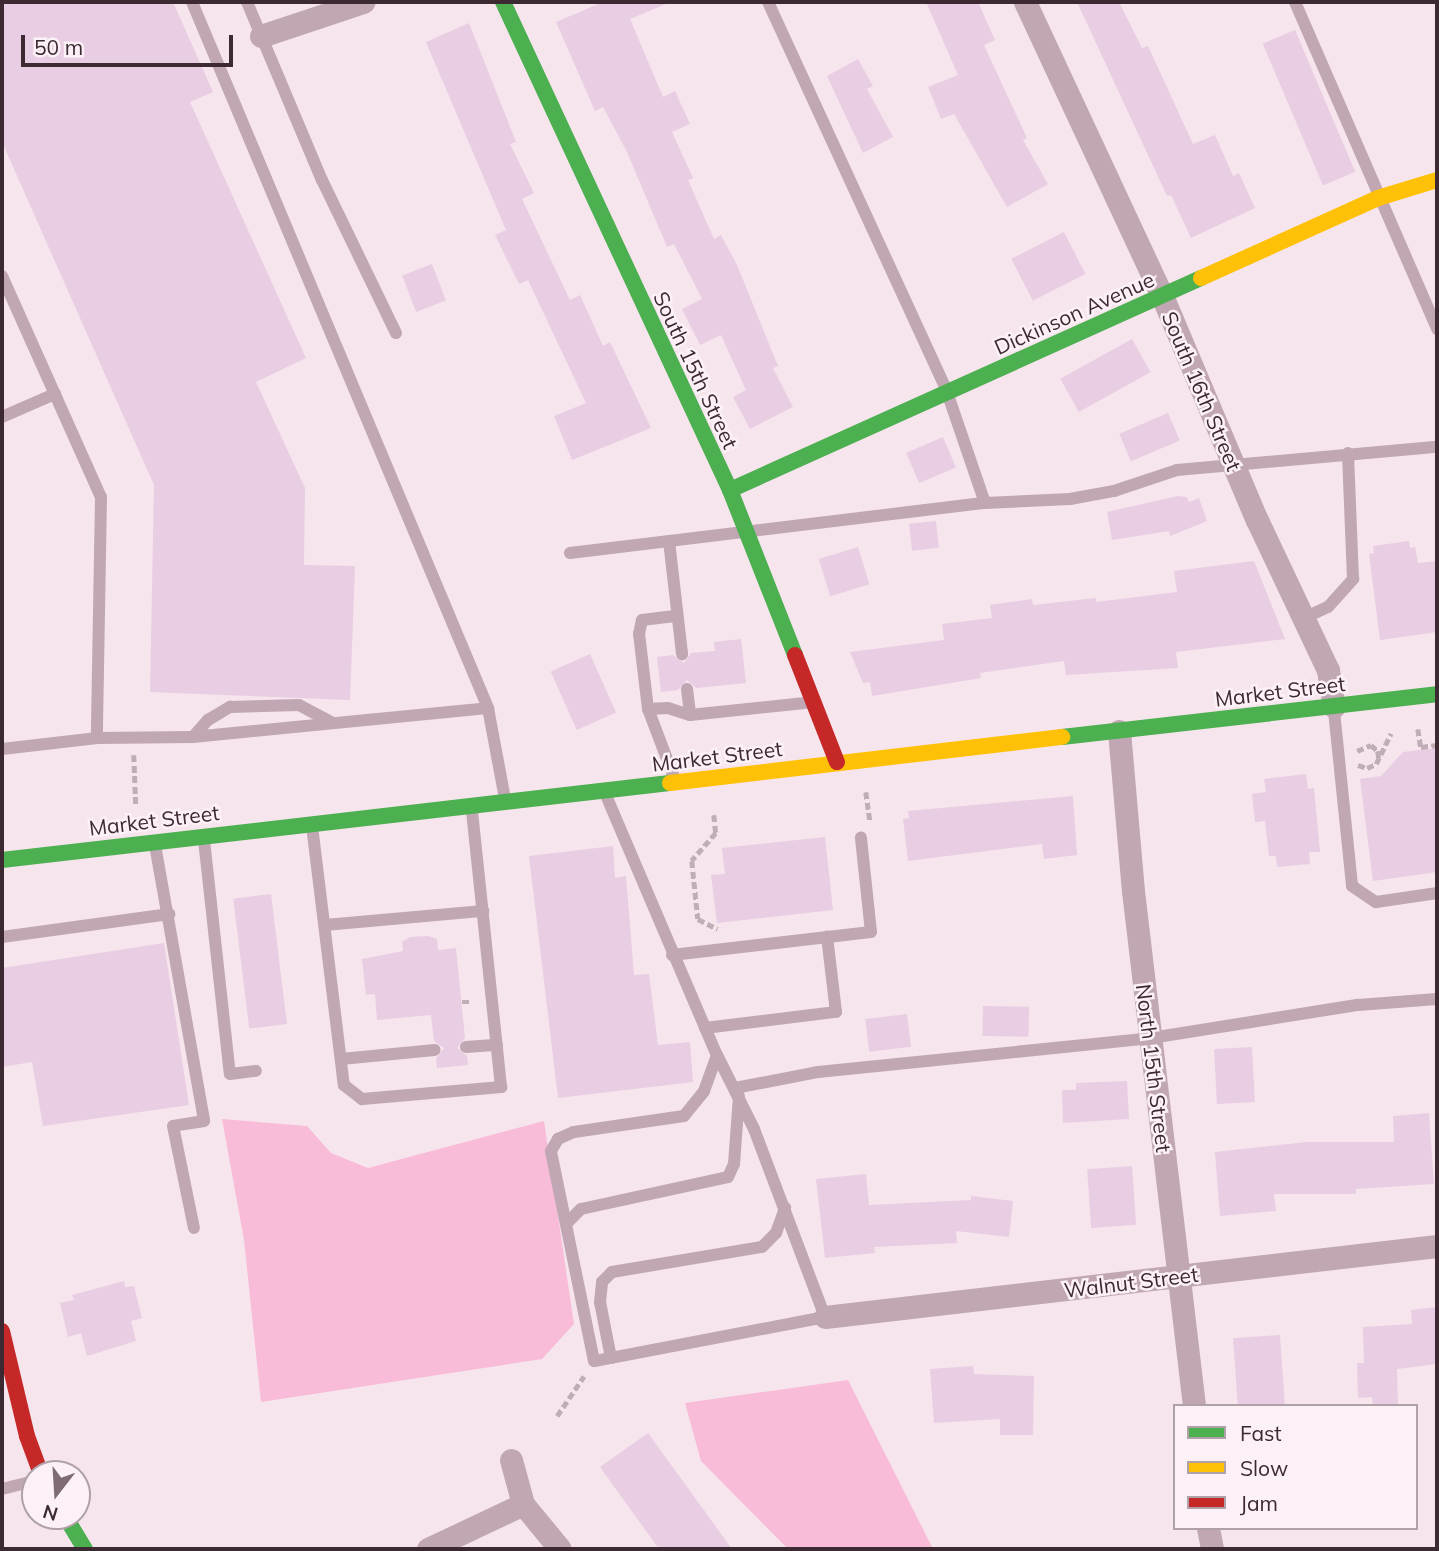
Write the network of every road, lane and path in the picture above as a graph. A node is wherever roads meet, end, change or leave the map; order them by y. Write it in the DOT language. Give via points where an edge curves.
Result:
graph roads {
  1 [pos="192,2"];
  2 [pos="247,2"];
  3 [pos="363,2"];
  4 [pos="503,2"];
  5 [pos="768,2"];
  6 [pos="1025,2"];
  7 [pos="1295,2"];
  8 [pos="261,36"];
  9 [pos="1437,180"];
  10 [pos="1378,198"];
  11 [pos="2,276"];
  12 [pos="1163,298"];
  13 [pos="1437,329"];
  14 [pos="396,333"];
  15 [pos="947,392"];
  16 [pos="55,394"];
  17 [pos="2,417"];
  18 [pos="1437,447"];
  19 [pos="1348,453"];
  20 [pos="1234,468"];
  21 [pos="730,490"];
  22 [pos="985,503"];
  23 [pos="746,531"];
  24 [pos="669,541"];
  25 [pos="570,553"];
  26 [pos="677,616"];
  27 [pos="1304,618"];
  28 [pos="682,654"];
  29 [pos="687,689"];
  30 [pos="1437,694"];
  31 [pos="814,702"];
  32 [pos="1334,707"];
  33 [pos="488,708"];
  34 [pos="648,709"];
  35 [pos="690,715"];
  36 [pos="337,724"];
  37 [pos="1418,729"];
  38 [pos="1119,731"];
  39 [pos="1391,733"];
  40 [pos="193,737"];
  41 [pos="97,738"];
  42 [pos="1437,745"];
  43 [pos="2,749"];
  44 [pos="134,753"];
  45 [pos="1379,759"];
  46 [pos="837,762"];
  47 [pos="676,782"];
  48 [pos="865,785"];
  49 [pos="604,790"];
  50 [pos="505,799"];
  51 [pos="472,803"];
  52 [pos="136,806"];
  53 [pos="714,815"];
  54 [pos="312,822"];
  55 [pos="870,826"];
  56 [pos="204,835"];
  57 [pos="861,838"];
  58 [pos="154,841"];
  59 [pos="2,860"];
  60 [pos="1437,893"];
  61 [pos="483,911"];
  62 [pos="169,914"];
  63 [pos="324,925"];
  64 [pos="719,933"];
  65 [pos="2,937"];
  66 [pos="827,937"];
  67 [pos="672,954"];
  68 [pos="1437,999"];
  69 [pos="462,1002"];
  70 [pos="472,1002"];
  71 [pos="705,1028"];
  72 [pos="1150,1038"];
  73 [pos="497,1045"];
  74 [pos="466,1047"];
  75 [pos="435,1050"];
  76 [pos="717,1055"];
  77 [pos="341,1059"];
  78 [pos="256,1071"];
  79 [pos="737,1092"];
  80 [pos="785,1208"];
  81 [pos="567,1223"];
  82 [pos="194,1228"];
  83 [pos="1437,1246"];
  84 [pos="1180,1277"];
  85 [pos="825,1317"];
  86 [pos="2,1331"];
  87 [pos="611,1358"];
  88 [pos="594,1361"];
  89 [pos="1194,1404"];
  90 [pos="557,1416"];
  91 [pos="36,1460"];
  92 [pos="510,1460"];
  93 [pos="21,1484"];
  94 [pos="2,1489"];
  95 [pos="523,1503"];
  96 [pos="73,1530"];
  97 [pos="1208,1530"];
  98 [pos="85,1549"];
  99 [pos="428,1549"];
  100 [pos="560,1549"];
  101 [pos="1212,1549"];
  1 -- 33 [label="lane"];
  2 -- 8 [label="lane"];
  3 -- 8 [label="street"];
  4 -- 21 [label="main road, South 15th Street"];
  5 -- 15 [label="lane"];
  6 -- 12 [label="street, South 16th Street"];
  7 -- 10 [label="lane"];
  8 -- 14 [label="lane"];
  9 -- 10 [label="main road, Dickinson Avenue"];
  10 -- 12 [label="main road, Dickinson Avenue"];
  10 -- 13 [label="lane"];
  11 -- 16 [label="lane"];
  12 -- 15 [label="main road, Dickinson Avenue"];
  12 -- 20 [label="street, South 16th Street"];
  15 -- 21 [label="main road, Dickinson Avenue"];
  15 -- 22 [label="lane"];
  16 -- 17 [label="lane"];
  16 -- 41 [label="lane" via="101,496"];
  18 -- 19 [label="lane"];
  19 -- 20 [label="lane"];
  19 -- 27 [label="lane" via="1353,579 1328,607"];
  20 -- 22 [label="lane" via="1177,470 1114,491 1070,499"];
  20 -- 27 [label="street, South 16th Street"];
  21 -- 23 [label="main road, South 15th Street"];
  22 -- 23 [label="lane"];
  23 -- 24 [label="lane"];
  23 -- 31 [label="main road, South 15th Street"];
  24 -- 25 [label="lane"];
  24 -- 26 [label="lane"];
  26 -- 28 [label="lane"];
  26 -- 34 [label="lane" via="642,620 639,626"];
  27 -- 32 [label="street, South 16th Street" via="1328,670"];
  29 -- 35 [label="lane"];
  30 -- 32 [label="main road, Market Street"];
  31 -- 35 [label="lane"];
  31 -- 46 [label="main road, South 15th Street"];
  32 -- 38 [label="main road, Market Street"];
  32 -- 60 [label="lane" via="1352,886 1376,902"];
  33 -- 36 [label="lane"];
  33 -- 50 [label="lane"];
  34 -- 35 [label="lane" via="668,708"];
  34 -- 47 [label="lane" via="668,751"];
  36 -- 40 [label="lane"];
  36 -- 40 [label="lane" via="299,705 230,707 208,720"];
  37 -- 42 [label="path" via="1421,747"];
  38 -- 46 [label="main road, Market Street"];
  38 -- 72 [label="street, North 15th Street"];
  39 -- 45 [label="path"];
  40 -- 41 [label="lane"];
  41 -- 43 [label="lane"];
  44 -- 52 [label="path"];
  45 -- 45 [label="path" via="1367,768 1358,765 1355,756 1361,747 1371,745"];
  46 -- 47 [label="main road, Market Street"];
  47 -- 49 [label="main road, Market Street"];
  48 -- 55 [label="path"];
  49 -- 50 [label="main road, Market Street"];
  49 -- 67 [label="lane"];
  50 -- 51 [label="main road, Market Street"];
  51 -- 54 [label="main road, Market Street"];
  51 -- 61 [label="lane"];
  53 -- 64 [label="path" via="716,833 692,861 698,919"];
  54 -- 56 [label="main road, Market Street"];
  54 -- 63 [label="lane"];
  56 -- 58 [label="main road, Market Street"];
  56 -- 78 [label="lane" via="230,1074"];
  57 -- 66 [label="lane" via="871,932"];
  58 -- 59 [label="main road, Market Street"];
  58 -- 62 [label="lane"];
  61 -- 63 [label="lane"];
  61 -- 73 [label="lane"];
  62 -- 65 [label="lane"];
  62 -- 82 [label="lane" via="204,1121 173,1126"];
  63 -- 77 [label="lane"];
  66 -- 67 [label="lane"];
  66 -- 71 [label="lane" via="835,1012"];
  67 -- 71 [label="lane"];
  68 -- 72 [label="lane" via="1358,1005"];
  69 -- 70 [label="path"];
  71 -- 76 [label="lane"];
  72 -- 79 [label="lane" via="818,1072"];
  72 -- 84 [label="street, North 15th Street"];
  73 -- 74 [label="lane"];
  73 -- 77 [label="lane" via="501,1087 362,1099 344,1085"];
  75 -- 77 [label="lane"];
  76 -- 79 [label="lane"];
  76 -- 81 [label="lane" via="704,1091 684,1116 574,1132 558,1139 551,1151"];
  79 -- 80 [label="lane"];
  79 -- 81 [label="lane" via="734,1164 728,1177 581,1209"];
  80 -- 85 [label="lane"];
  80 -- 87 [label="lane" via="776,1233 762,1247 612,1272 602,1282 600,1302"];
  81 -- 88 [label="lane"];
  83 -- 84 [label="street, Walnut Street"];
  84 -- 85 [label="street, Walnut Street"];
  84 -- 89 [label="street, North 15th Street"];
  85 -- 87 [label="lane"];
  86 -- 91 [label="main road"];
  87 -- 88 [label="lane"];
  88 -- 90 [label="path"];
  92 -- 95 [label="street"];
  93 -- 94 [label="lane"];
  95 -- 99 [label="street"];
  95 -- 100 [label="street"];
  96 -- 98 [label="main road"];
  97 -- 101 [label="street"];
}
